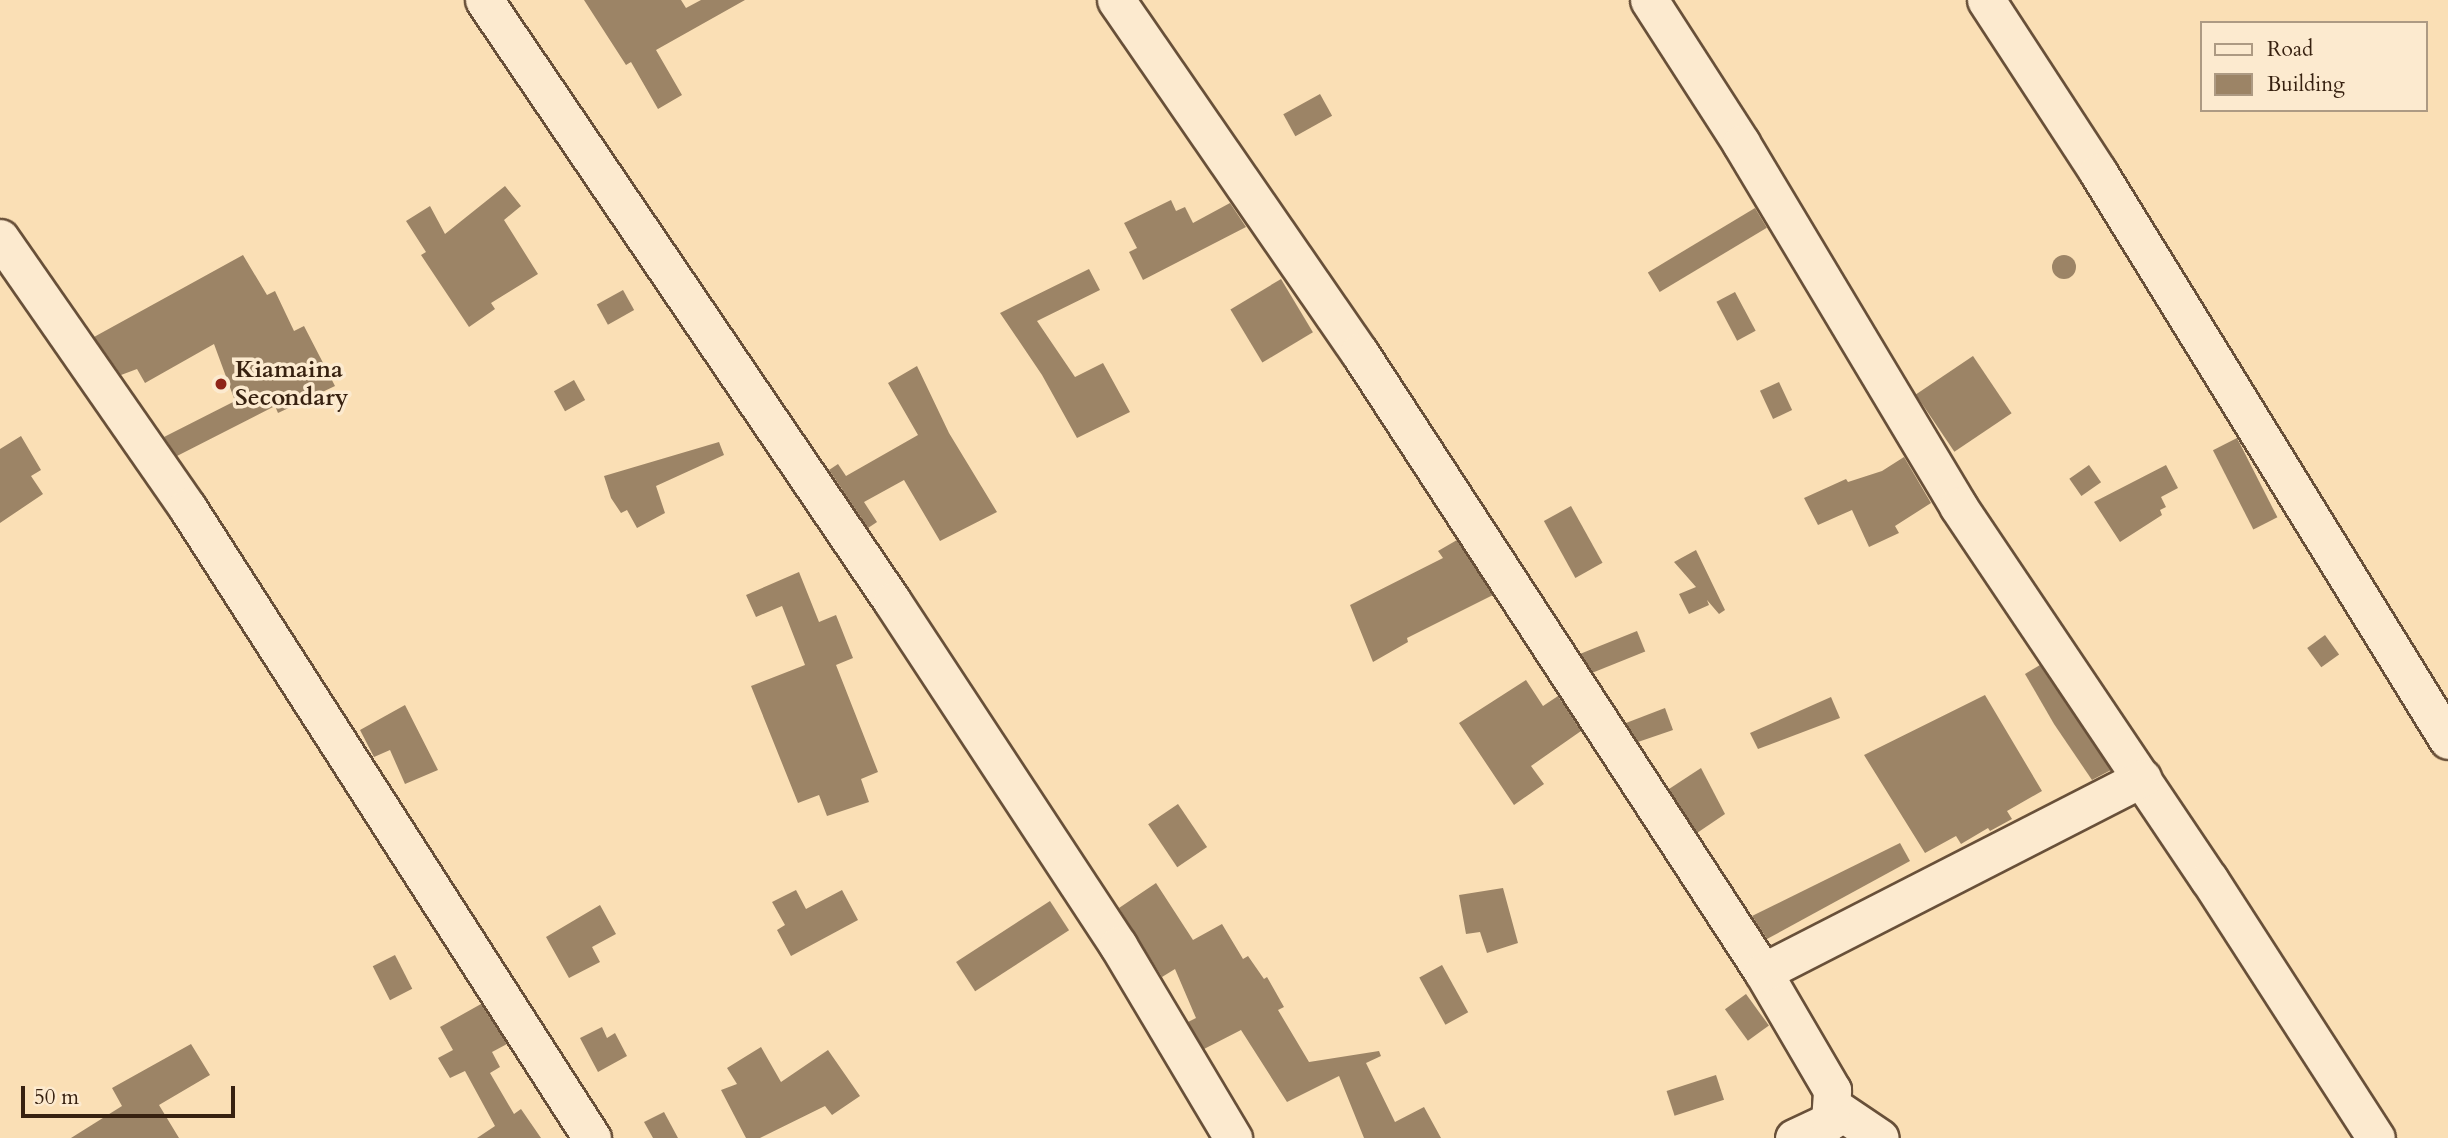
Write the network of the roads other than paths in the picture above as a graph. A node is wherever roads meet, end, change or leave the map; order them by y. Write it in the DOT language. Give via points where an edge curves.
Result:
graph roads {
  1 [pos="484,0"];
  2 [pos="1116,0"];
  3 [pos="1649,0"];
  4 [pos="1986,0"];
  5 [pos="0,238"];
  6 [pos="2448,740"];
  7 [pos="2142,778"];
  8 [pos="1763,972"];
  9 [pos="1834,1107"];
  10 [pos="592,1138"];
  11 [pos="1233,1138"];
  12 [pos="1794,1138"];
  13 [pos="1880,1138"];
  14 [pos="2376,1138"];
  1 -- 11 [label="street" via="900,612 1118,945"];
  2 -- 8 [label="street" via="1359,352"];
  3 -- 7 [label="street" via="1741,143 1958,506"];
  4 -- 6 [label="street" via="2098,172"];
  5 -- 10 [label="street" via="187,507"];
  7 -- 8 [label="street"];
  7 -- 14 [label="street"];
  8 -- 9 [label="street" via="1832,1090"];
  9 -- 12 [label="street" via="1830,1121"];
  9 -- 13 [label="street"];
}
